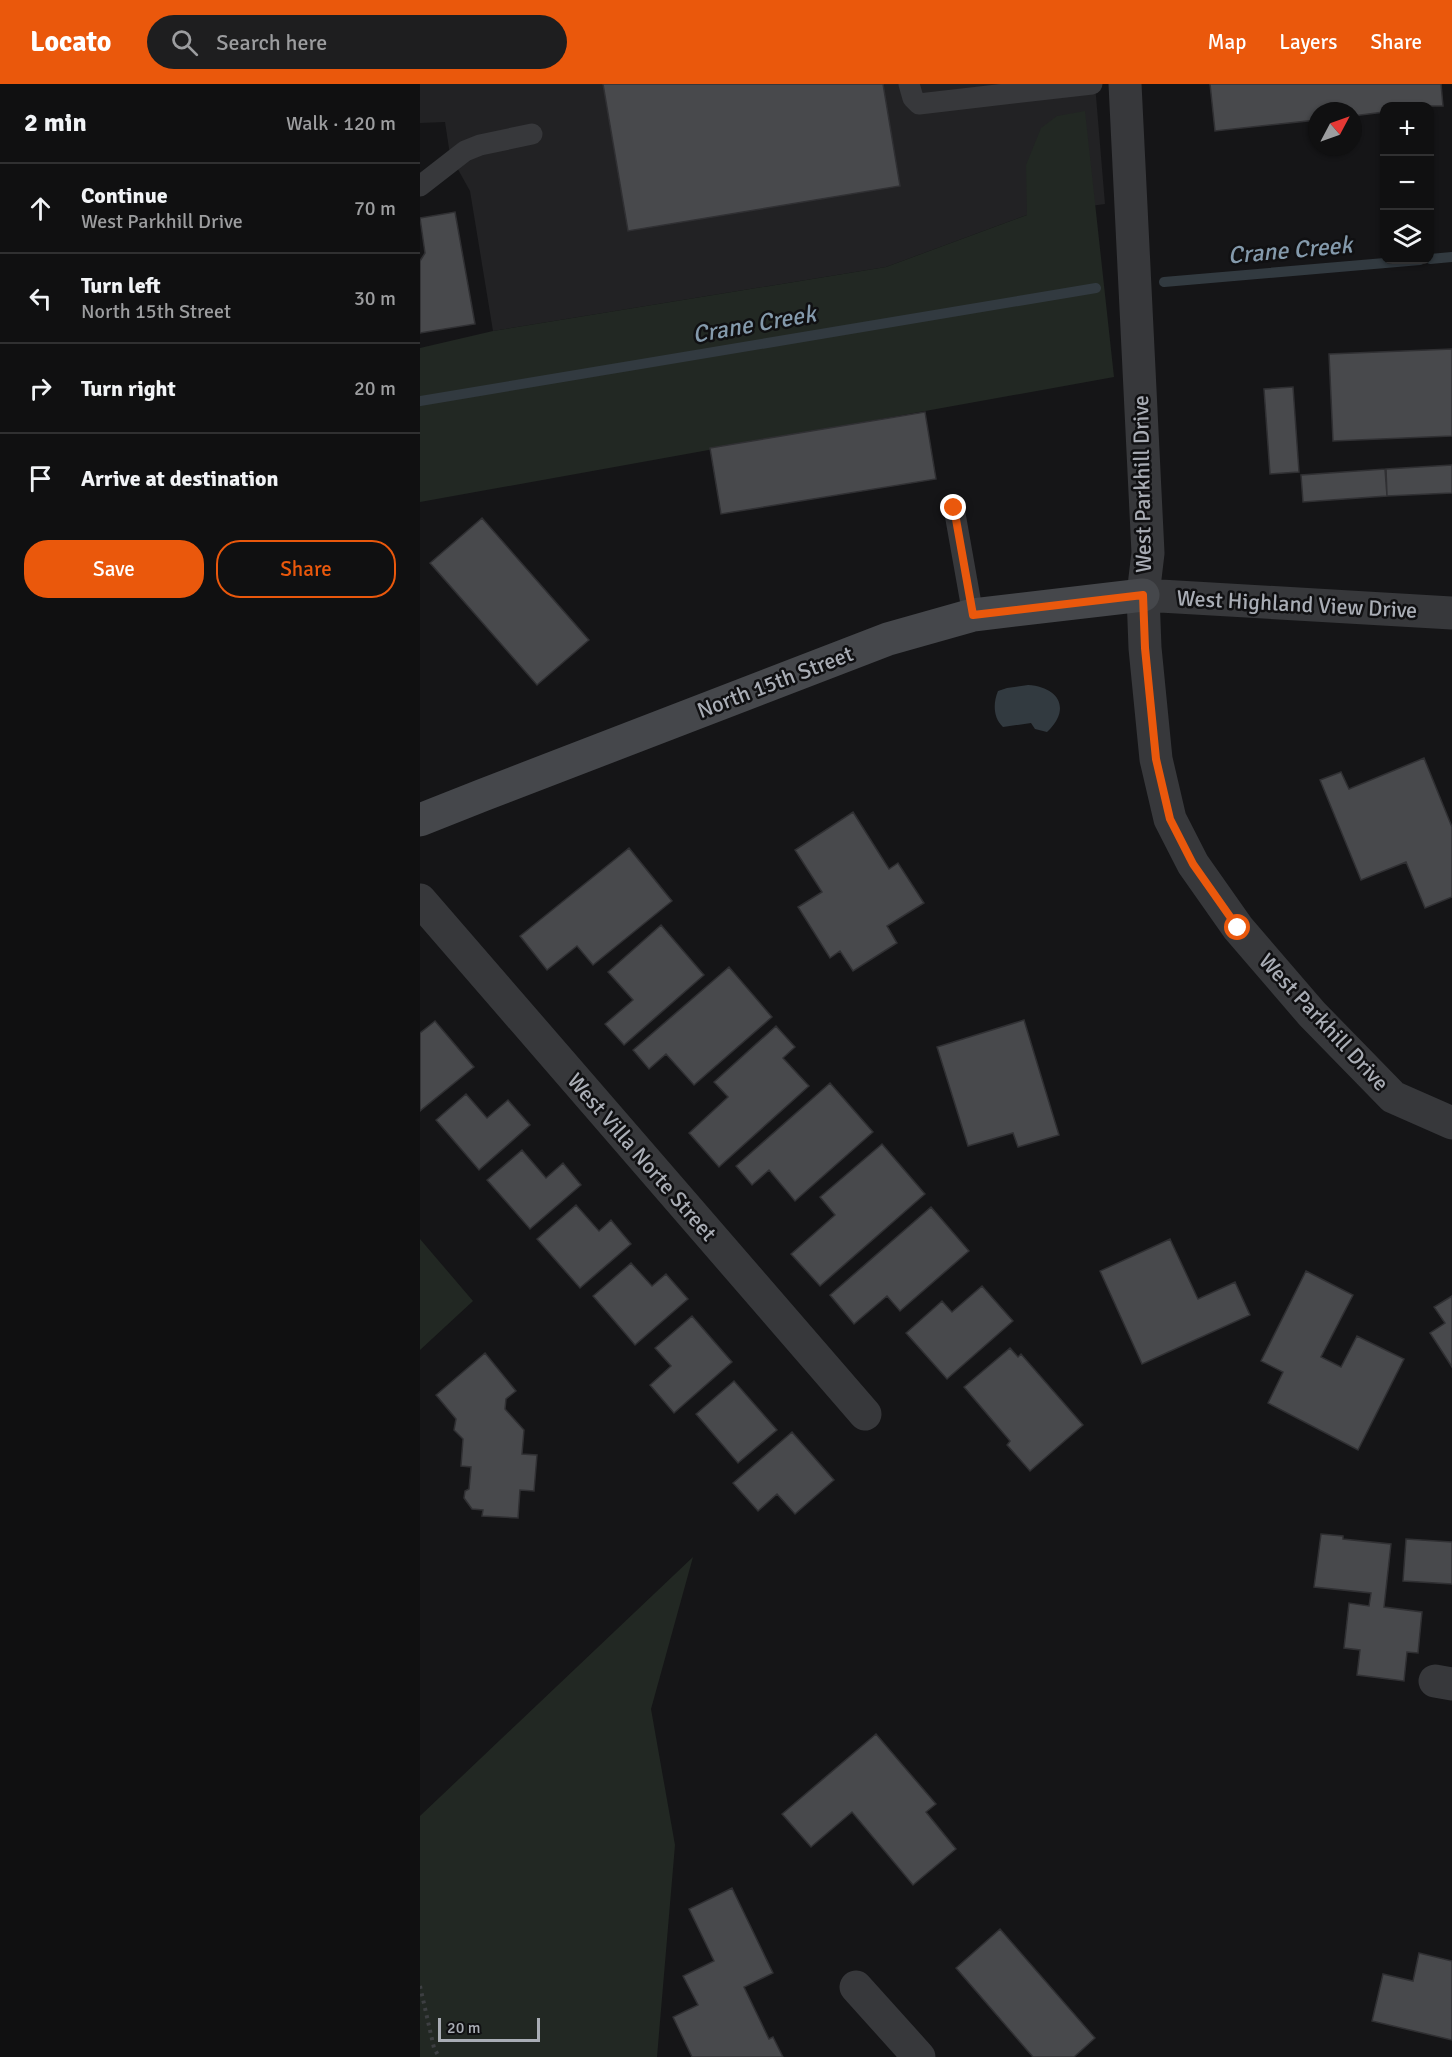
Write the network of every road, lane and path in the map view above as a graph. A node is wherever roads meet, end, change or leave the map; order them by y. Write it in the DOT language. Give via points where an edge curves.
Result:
graph roads {
  1 [pos="909,84"];
  2 [pos="1092,84"];
  3 [pos="1125,84"];
  4 [pos="531,134"];
  5 [pos="420,186"];
  6 [pos="954,508"];
  7 [pos="1143,595"];
  8 [pos="1452,613"];
  9 [pos="973,615"];
  10 [pos="420,820"];
  11 [pos="420,900"];
  12 [pos="1452,1123"];
  13 [pos="865,1414"];
  14 [pos="420,1986"];
  15 [pos="856,1987"];
  16 [pos="439,2057"];
  17 [pos="919,2057"];
  1 -- 2 [label="lane" via="919,104"];
  3 -- 7 [label="street, West Parkhill Drive" via="1148,553"];
  4 -- 5 [label="lane" via="465,152"];
  6 -- 9 [label="lane"];
  7 -- 8 [label="street, West Highland View Drive"];
  7 -- 9 [label="street, North 15th Street"];
  7 -- 12 [label="street, West Parkhill Drive" via="1156,759 1170,819 1193,864 1238,928 1304,1005 1393,1097"];
  9 -- 10 [label="street, North 15th Street" via="888,639"];
  11 -- 13 [label="street, West Villa Norte Street"];
  14 -- 16 [label="path"];
  15 -- 17 [label="street"];
}
